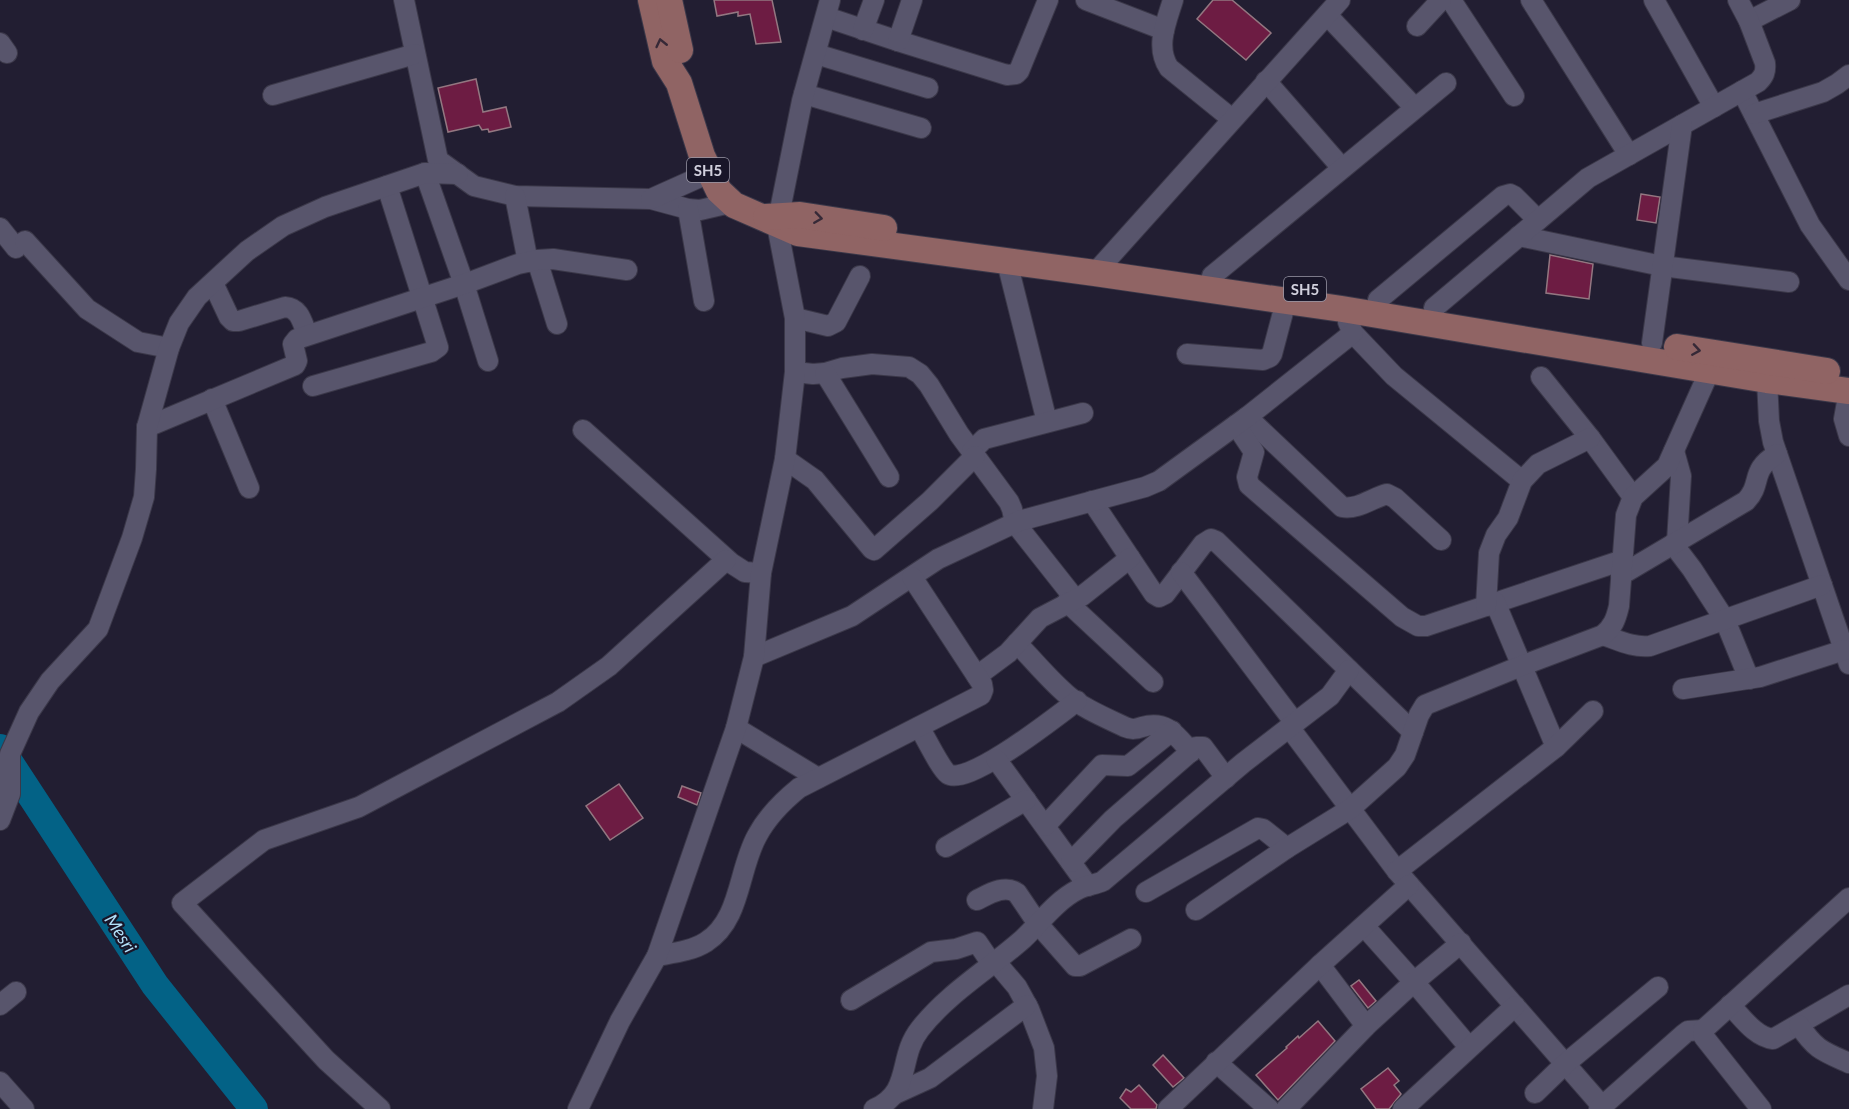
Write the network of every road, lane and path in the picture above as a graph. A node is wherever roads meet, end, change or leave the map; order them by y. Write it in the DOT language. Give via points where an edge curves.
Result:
graph roads {
  1 [pos="404,0"];
  2 [pos="651,0"];
  3 [pos="669,0"];
  4 [pos="874,0"];
  5 [pos="912,0"];
  6 [pos="1048,0"];
  7 [pos="1086,0"];
  8 [pos="1173,0"];
  9 [pos="1442,0"];
  10 [pos="1451,0"];
  11 [pos="1531,0"];
  12 [pos="1654,0"];
  13 [pos="1738,0"];
  14 [pos="1790,0"];
  15 [pos="1333,7"];
  16 [pos="828,8"];
  17 [pos="1749,21"];
  18 [pos="1417,26"];
  19 [pos="863,30"];
  20 [pos="1164,30"];
  21 [pos="898,41"];
  22 [pos="416,54"];
  23 [pos="816,54"];
  24 [pos="1849,75"];
  25 [pos="1266,81"];
  26 [pos="679,83"];
  27 [pos="1446,83"];
  28 [pos="928,88"];
  29 [pos="1742,91"];
  30 [pos="273,94"];
  31 [pos="804,94"];
  32 [pos="1514,96"];
  33 [pos="1714,107"];
  34 [pos="1415,108"];
  35 [pos="1754,114"];
  36 [pos="1232,119"];
  37 [pos="1682,125"];
  38 [pos="921,128"];
  39 [pos="1629,155"];
  40 [pos="1342,168"];
  41 [pos="425,173"];
  42 [pos="709,173"];
  43 [pos="458,174"];
  44 [pos="387,186"];
  45 [pos="515,196"];
  46 [pos="651,199"];
  47 [pos="730,203"];
  48 [pos="688,209"];
  49 [pos="772,219"];
  50 [pos="1538,220"];
  51 [pos="0,228"];
  52 [pos="1519,236"];
  53 [pos="533,261"];
  54 [pos="1007,262"];
  55 [pos="1662,266"];
  56 [pos="1101,267"];
  57 [pos="627,270"];
  58 [pos="860,276"];
  59 [pos="1212,276"];
  60 [pos="1849,280"];
  61 [pos="1790,282"];
  62 [pos="213,283"];
  63 [pos="464,284"];
  64 [pos="423,297"];
  65 [pos="1378,300"];
  66 [pos="704,301"];
  67 [pos="1286,301"];
  68 [pos="1434,308"];
  69 [pos="1342,309"];
  70 [pos="795,318"];
  71 [pos="557,324"];
  72 [pos="1353,333"];
  73 [pos="307,334"];
  74 [pos="1652,343"];
  75 [pos="169,348"];
  76 [pos="1187,354"];
  77 [pos="488,361"];
  78 [pos="1710,370"];
  79 [pos="795,372"];
  80 [pos="825,373"];
  81 [pos="1849,375"];
  82 [pos="1541,377"];
  83 [pos="1767,380"];
  84 [pos="313,386"];
  85 [pos="1849,391"];
  86 [pos="212,399"];
  87 [pos="1083,413"];
  88 [pos="1242,421"];
  89 [pos="1047,422"];
  90 [pos="147,427"];
  91 [pos="583,430"];
  92 [pos="1849,436"];
  93 [pos="1590,438"];
  94 [pos="1674,451"];
  95 [pos="974,454"];
  96 [pos="1777,454"];
  97 [pos="785,459"];
  98 [pos="889,477"];
  99 [pos="1522,481"];
  100 [pos="249,488"];
  101 [pos="1633,497"];
  102 [pos="1092,501"];
  103 [pos="1020,521"];
  104 [pos="1441,540"];
  105 [pos="1675,543"];
  106 [pos="1130,558"];
  107 [pos="726,560"];
  108 [pos="1622,567"];
  109 [pos="1180,572"];
  110 [pos="761,573"];
  111 [pos="912,577"];
  112 [pos="1822,585"];
  113 [pos="1071,600"];
  114 [pos="1490,604"];
  115 [pos="1725,620"];
  116 [pos="1603,635"];
  117 [pos="1017,643"];
  118 [pos="754,657"];
  119 [pos="1846,657"];
  120 [pos="1521,666"];
  121 [pos="1349,670"];
  122 [pos="977,676"];
  123 [pos="1749,679"];
  124 [pos="1153,681"];
  125 [pos="1683,689"];
  126 [pos="1077,701"];
  127 [pos="1593,711"];
  128 [pos="1292,725"];
  129 [pos="919,727"];
  130 [pos="736,728"];
  131 [pos="1172,731"];
  132 [pos="1413,732"];
  133 [pos="1556,747"];
  134 [pos="1191,752"];
  135 [pos="996,759"];
  136 [pos="818,778"];
  137 [pos="1226,778"];
  138 [pos="1026,800"];
  139 [pos="1341,814"];
  140 [pos="0,820"];
  141 [pos="1045,826"];
  142 [pos="946,847"];
  143 [pos="1287,848"];
  144 [pos="1071,862"];
  145 [pos="1403,878"];
  146 [pos="1088,886"];
  147 [pos="1146,892"];
  148 [pos="1849,898"];
  149 [pos="977,900"];
  150 [pos="1196,910"];
  151 [pos="1038,924"];
  152 [pos="1364,926"];
  153 [pos="1131,939"];
  154 [pos="1461,943"];
  155 [pos="657,956"];
  156 [pos="994,962"];
  157 [pos="1320,965"];
  158 [pos="1414,982"];
  159 [pos="1658,987"];
  160 [pos="16,992"];
  161 [pos="1849,995"];
  162 [pos="851,1000"];
  163 [pos="0,1005"];
  164 [pos="1027,1005"];
  165 [pos="1730,1005"];
  166 [pos="1515,1006"];
  167 [pos="1799,1025"];
  168 [pos="1366,1026"];
  169 [pos="1703,1030"];
  170 [pos="1469,1047"];
  171 [pos="1216,1062"];
  172 [pos="1849,1063"];
  173 [pos="1565,1064"];
  174 [pos="0,1082"];
  175 [pos="1534,1093"];
  176 [pos="895,1094"];
  177 [pos="1600,1107"];
  178 [pos="24,1109"];
  179 [pos="380,1109"];
  180 [pos="578,1109"];
  181 [pos="874,1109"];
  182 [pos="1043,1109"];
  183 [pos="1168,1109"];
  184 [pos="1269,1109"];
  185 [pos="1286,1109"];
  186 [pos="1403,1109"];
  187 [pos="1761,1109"];
  1 -- 22 [label="street"];
  26 -- 2 [label="main road, SH5, one-way" via="665,61"];
  3 -- 26 [label="main road, SH5" via="681,56"];
  4 -- 19 [label="street"];
  5 -- 21 [label="street"];
  6 -- 21 [label="street" via="1018,71 1012,75"];
  7 -- 20 [label="street"];
  8 -- 20 [label="street"];
  9 -- 18 [label="street"];
  10 -- 32 [label="street"];
  11 -- 39 [label="street"];
  12 -- 33 [label="street"];
  13 -- 17 [label="street"];
  14 -- 17 [label="street"];
  15 -- 25 [label="street"];
  15 -- 34 [label="street"];
  16 -- 19 [label="street"];
  16 -- 23 [label="street"];
  17 -- 29 [label="street" via="1766,71 1758,82"];
  19 -- 21 [label="street"];
  20 -- 36 [label="street" via="1161,50 1169,68"];
  22 -- 30 [label="street"];
  22 -- 43 [label="street" via="438,160"];
  23 -- 28 [label="street"];
  23 -- 31 [label="street"];
  24 -- 35 [label="street" via="1823,92"];
  25 -- 36 [label="street"];
  25 -- 40 [label="street"];
  26 -- 42 [label="main road, SH5"];
  27 -- 34 [label="street"];
  29 -- 33 [label="street"];
  29 -- 35 [label="street"];
  31 -- 38 [label="street"];
  31 -- 49 [label="street"];
  33 -- 37 [label="street"];
  34 -- 40 [label="street"];
  35 -- 60 [label="street" via="1810,225"];
  36 -- 56 [label="street"];
  37 -- 39 [label="street"];
  37 -- 55 [label="street"];
  39 -- 50 [label="street" via="1588,178"];
  40 -- 59 [label="street"];
  41 -- 43 [label="street"];
  41 -- 44 [label="street"];
  41 -- 63 [label="street"];
  42 -- 46 [label="street"];
  42 -- 47 [label="main road, SH5"];
  43 -- 45 [label="street" via="474,186"];
  44 -- 62 [label="street" via="283,226 247,251"];
  44 -- 64 [label="street"];
  45 -- 46 [label="street"];
  45 -- 53 [label="street"];
  46 -- 48 [label="street"];
  47 -- 48 [label="street"];
  47 -- 49 [label="main road, SH5"];
  48 -- 66 [label="street"];
  49 -- 54 [label="main road, SH5" via="798,233"];
  49 -- 56 [label="main road, SH5, one-way" via="800,215"];
  49 -- 70 [label="street"];
  50 -- 52 [label="street"];
  50 -- 65 [label="street" via="1514,196 1503,196"];
  51 -- 75 [label="street" via="87,309 138,342"];
  52 -- 55 [label="street"];
  52 -- 68 [label="street"];
  53 -- 57 [label="street" via="554,259"];
  53 -- 63 [label="street"];
  53 -- 71 [label="street"];
  54 -- 56 [label="main road, SH5"];
  54 -- 89 [label="street"];
  55 -- 61 [label="street"];
  55 -- 74 [label="street"];
  56 -- 59 [label="main road, SH5"];
  56 -- 67 [label="main road, SH5"];
  58 -- 70 [label="street" via="832,326"];
  59 -- 65 [label="main road, SH5"];
  62 -- 73 [label="street" via="233,321 292,308"];
  62 -- 75 [label="street" via="185,314"];
  63 -- 64 [label="street"];
  63 -- 77 [label="street"];
  64 -- 73 [label="street"];
  64 -- 84 [label="street" via="438,343 436,350"];
  65 -- 68 [label="main road, SH5"];
  67 -- 69 [label="main road, SH5"];
  67 -- 76 [label="street" via="1272,354 1267,359"];
  68 -- 74 [label="main road, SH5"];
  69 -- 72 [label="street"];
  69 -- 78 [label="main road, SH5"];
  70 -- 79 [label="street"];
  72 -- 88 [label="street"];
  72 -- 99 [label="street" via="1394,376"];
  73 -- 86 [label="street" via="293,342 295,364"];
  74 -- 81 [label="main road, SH5, one-way"];
  75 -- 90 [label="street"];
  78 -- 83 [label="main road, SH5"];
  78 -- 94 [label="street"];
  79 -- 80 [label="street"];
  79 -- 97 [label="street"];
  80 -- 95 [label="street" via="872,364 909,368 929,385"];
  80 -- 98 [label="street"];
  82 -- 93 [label="street"];
  83 -- 85 [label="main road, SH5"];
  83 -- 96 [label="street" via="1769,422"];
  85 -- 92 [label="street" via="1844,419"];
  86 -- 90 [label="street"];
  86 -- 100 [label="street"];
  87 -- 89 [label="street"];
  88 -- 102 [label="street" via="1159,481"];
  88 -- 104 [label="street" via="1342,507 1351,508 1387,494"];
  88 -- 114 [label="street" via="1254,452 1247,477 1249,485 1410,622 1426,626"];
  89 -- 95 [label="street" via="984,439"];
  90 -- 140 [label="street" via="144,497 132,538 98,628 50,681 29,712 10,754 10,794"];
  91 -- 107 [label="street"];
  93 -- 99 [label="street" via="1538,464"];
  93 -- 101 [label="street"];
  94 -- 101 [label="street" via="1662,472"];
  94 -- 105 [label="street" via="1682,476"];
  95 -- 97 [label="street" via="930,501 874,550 815,480"];
  95 -- 103 [label="street"];
  96 -- 105 [label="street" via="1758,471 1746,501"];
  96 -- 112 [label="street"];
  97 -- 110 [label="street"];
  99 -- 114 [label="street" via="1489,554"];
  101 -- 108 [label="street" via="1626,515"];
  102 -- 103 [label="street"];
  102 -- 106 [label="street"];
  103 -- 111 [label="street" via="938,559"];
  103 -- 113 [label="street"];
  105 -- 108 [label="street"];
  105 -- 115 [label="street"];
  106 -- 109 [label="street" via="1160,597"];
  106 -- 113 [label="street" via="1082,596"];
  107 -- 110 [label="street" via="745,572"];
  107 -- 179 [label="street" via="609,666 558,702 359,807 264,840 183,903 326,1060"];
  108 -- 114 [label="street"];
  108 -- 116 [label="street" via="1616,618"];
  109 -- 121 [label="street" via="1203,544 1211,539 1216,541"];
  109 -- 128 [label="street"];
  110 -- 118 [label="street"];
  111 -- 118 [label="street" via="852,616"];
  111 -- 122 [label="street"];
  112 -- 115 [label="street"];
  112 -- 119 [label="street"];
  113 -- 117 [label="street" via="1040,618"];
  113 -- 124 [label="street"];
  114 -- 120 [label="street"];
  115 -- 116 [label="street" via="1650,646 1641,647"];
  115 -- 123 [label="street"];
  116 -- 120 [label="street"];
  117 -- 122 [label="street"];
  117 -- 126 [label="street"];
  118 -- 130 [label="street"];
  119 -- 123 [label="street"];
  120 -- 132 [label="street" via="1425,705"];
  120 -- 133 [label="street"];
  121 -- 128 [label="street" via="1330,696"];
  121 -- 132 [label="street"];
  122 -- 129 [label="street" via="982,684 981,695"];
  123 -- 125 [label="street"];
  126 -- 131 [label="street" via="1129,728 1153,724"];
  126 -- 135 [label="street"];
  127 -- 133 [label="street"];
  128 -- 137 [label="street"];
  128 -- 139 [label="street"];
  129 -- 135 [label="street" via="949,775 961,775"];
  129 -- 136 [label="street"];
  130 -- 136 [label="street"];
  130 -- 155 [label="street"];
  131 -- 134 [label="street"];
  131 -- 141 [label="street" via="1128,766 1102,765"];
  132 -- 139 [label="street" via="1402,761"];
  133 -- 145 [label="street"];
  134 -- 137 [label="street" via="1203,747"];
  134 -- 144 [label="street" via="1113,819"];
  135 -- 138 [label="street"];
  136 -- 155 [label="street" via="786,798 756,837 726,923 718,933 696,947"];
  137 -- 146 [label="street" via="1103,881"];
  138 -- 141 [label="street"];
  138 -- 142 [label="street"];
  139 -- 143 [label="street"];
  139 -- 145 [label="street"];
  141 -- 144 [label="street"];
  143 -- 147 [label="street" via="1258,828"];
  143 -- 150 [label="street"];
  144 -- 146 [label="street"];
  145 -- 152 [label="street"];
  145 -- 154 [label="street"];
  146 -- 151 [label="street" via="1063,900"];
  148 -- 165 [label="street"];
  149 -- 151 [label="street" via="993,892 1013,890"];
  151 -- 153 [label="street" via="1075,966"];
  151 -- 156 [label="street"];
  152 -- 157 [label="street"];
  152 -- 158 [label="street"];
  154 -- 158 [label="street"];
  154 -- 166 [label="street"];
  155 -- 180 [label="street" via="620,1021"];
  156 -- 162 [label="street" via="977,942 931,952"];
  156 -- 164 [label="street" via="1017,987"];
  156 -- 176 [label="street" via="918,1031"];
  157 -- 168 [label="street"];
  157 -- 171 [label="street"];
  158 -- 168 [label="street"];
  158 -- 170 [label="street"];
  159 -- 173 [label="street"];
  160 -- 163 [label="street"];
  161 -- 167 [label="street"];
  164 -- 176 [label="street" via="930,1078"];
  164 -- 182 [label="street" via="1044,1048 1047,1076"];
  165 -- 167 [label="street" via="1766,1038 1773,1039"];
  165 -- 169 [label="street"];
  166 -- 170 [label="street"];
  166 -- 173 [label="street"];
  167 -- 172 [label="street" via="1819,1049"];
  168 -- 185 [label="street"];
  169 -- 177 [label="street" via="1688,1031"];
  169 -- 187 [label="street"];
  170 -- 186 [label="street"];
  171 -- 183 [label="street"];
  171 -- 184 [label="street"];
  173 -- 175 [label="street"];
  173 -- 177 [label="street"];
  174 -- 178 [label="street"];
  176 -- 181 [label="street"];
}
